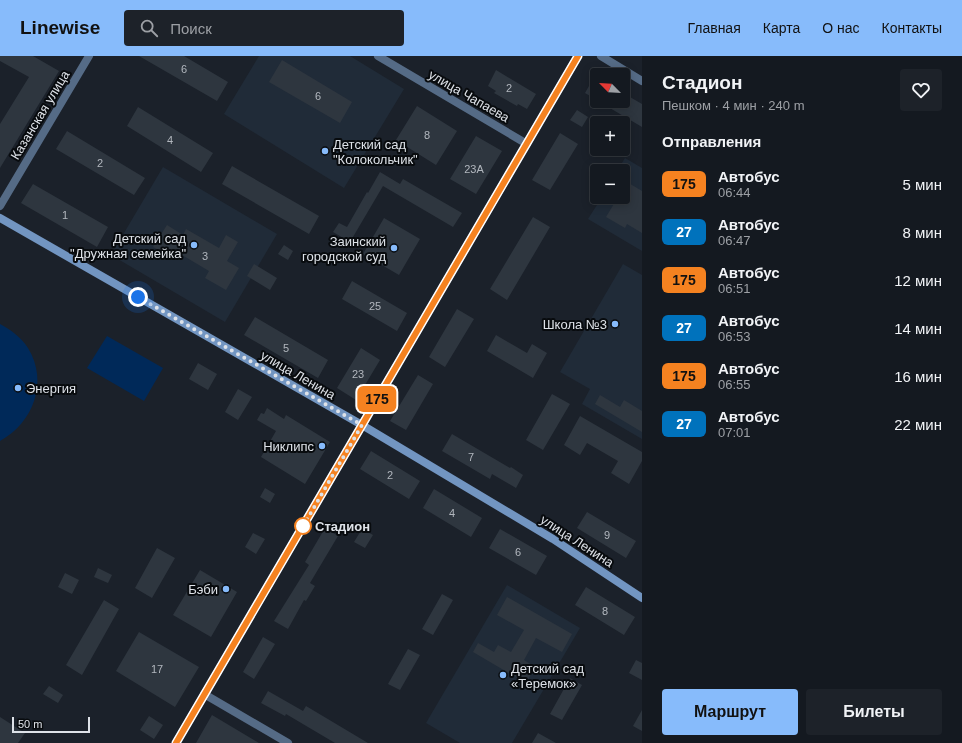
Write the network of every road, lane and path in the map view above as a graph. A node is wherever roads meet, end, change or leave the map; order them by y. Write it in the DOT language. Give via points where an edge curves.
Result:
graph roads {
  1 [pos="89,56"];
  2 [pos="378,56"];
  3 [pos="578,56"];
  4 [pos="601,56"];
  5 [pos="642,81"];
  6 [pos="527,144"];
  7 [pos="0,206"];
  8 [pos="0,218"];
  9 [pos="362,425"];
  10 [pos="642,598"];
  11 [pos="204,694"];
  12 [pos="176,743"];
  13 [pos="288,743"];
  1 -- 7 [label="street, Казанская улица"];
  2 -- 6 [label="street, улица Чапаева"];
  3 -- 6 [label="main road"];
  4 -- 5 [label="street"];
  6 -- 9 [label="main road"];
  8 -- 9 [label="main road, улица Ленина"];
  9 -- 10 [label="main road, улица Ленина" via="553,539"];
  9 -- 11 [label="main road"];
  11 -- 12 [label="main road"];
  11 -- 13 [label="street"];
}
